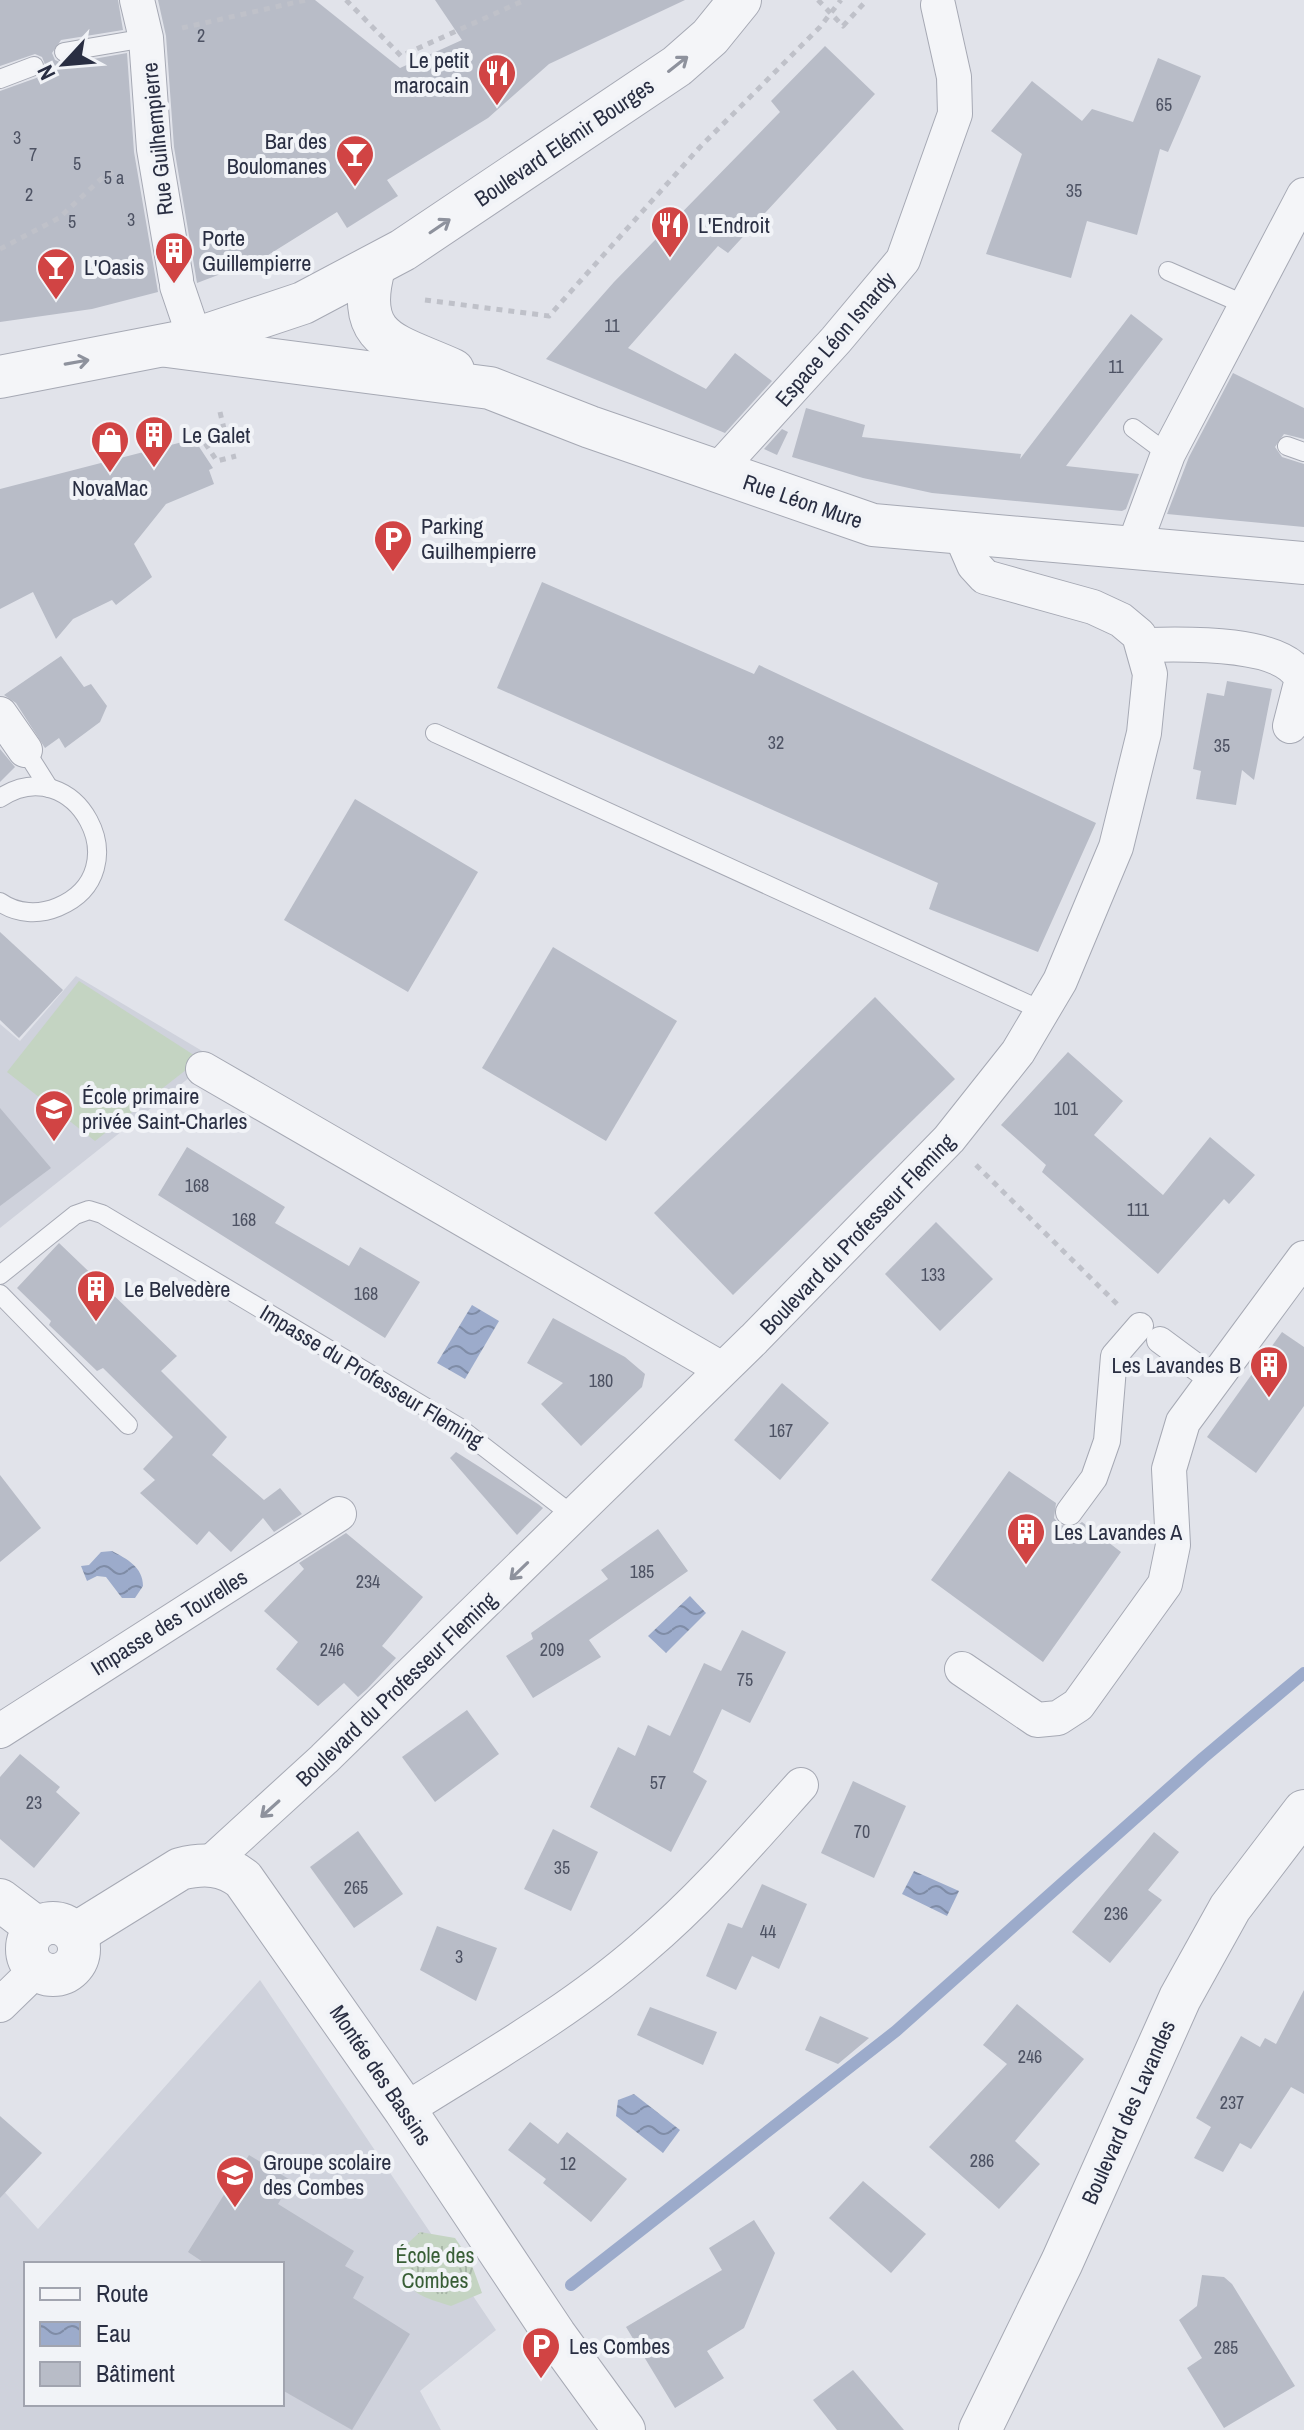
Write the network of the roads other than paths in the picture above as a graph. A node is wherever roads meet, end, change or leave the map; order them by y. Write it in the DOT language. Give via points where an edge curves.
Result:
graph roads {
  1 [pos="137,0"];
  2 [pos="740,0"];
  3 [pos="938,5"];
  4 [pos="715,18"];
  5 [pos="146,38"];
  6 [pos="64,52"];
  7 [pos="34,66"];
  8 [pos="0,79"];
  9 [pos="1304,195"];
  10 [pos="374,268"];
  11 [pos="1168,271"];
  12 [pos="303,303"];
  13 [pos="1248,306"];
  14 [pos="181,342"];
  15 [pos="260,356"];
  16 [pos="0,377"];
  17 [pos="490,388"];
  18 [pos="1133,428"];
  19 [pos="1168,454"];
  20 [pos="717,471"];
  21 [pos="961,535"];
  22 [pos="1134,546"];
  23 [pos="1304,563"];
  24 [pos="1143,645"];
  25 [pos="1302,693"];
  26 [pos="0,714"];
  27 [pos="1290,726"];
  28 [pos="435,733"];
  29 [pos="25,750"];
  30 [pos="49,788"];
  31 [pos="0,798"];
  32 [pos="0,902"];
  33 [pos="1043,1011"];
  34 [pos="203,1069"];
  35 [pos="1304,1258"];
  36 [pos="0,1275"];
  37 [pos="0,1294"];
  38 [pos="722,1369"];
  39 [pos="1214,1380"];
  40 [pos="128,1425"];
  41 [pos="1069,1512"];
  42 [pos="339,1514"];
  43 [pos="575,1517"];
  44 [pos="962,1669"];
  45 [pos="0,1731"];
  46 [pos="801,1785"];
  47 [pos="1304,1811"];
  48 [pos="208,1865"];
  49 [pos="0,1900"];
  50 [pos="56,1931"];
  51 [pos="37,1969"];
  52 [pos="0,2005"];
  53 [pos="405,2110"];
  54 [pos="624,2430"];
  55 [pos="980,2430"];
  1 -- 5 [label="street, Rue Guilhempierre"];
  2 -- 4 [label="street, Boulevard Elémir Bourges"];
  3 -- 20 [label="street, Espace Léon Isnardy" via="954,77 955,114 903,260"];
  10 -- 4 [label="street, Boulevard Elémir Bourges, one-way" via="677,66"];
  5 -- 6 [label="lane"];
  5 -- 14 [label="street, Rue Guilhempierre" via="154,149 177,282"];
  7 -- 8 [label="lane"];
  9 -- 13 [label="street"];
  10 -- 12 [label="street, Boulevard Elémir Bourges"];
  10 -- 17 [label="street" via="366,302 375,327 388,340"];
  11 -- 13 [label="lane"];
  12 -- 14 [label="street, Boulevard Elémir Bourges"];
  12 -- 15 [label="street"];
  13 -- 19 [label="street"];
  14 -- 15 [label="street"];
  16 -- 14 [label="street, one-way"];
  15 -- 17 [label="street, Rue Léon Mure"];
  17 -- 20 [label="street, Rue Léon Mure"];
  18 -- 19 [label="lane"];
  19 -- 22 [label="street"];
  20 -- 21 [label="street, Rue Léon Mure" via="873,525"];
  21 -- 22 [label="street, Rue Léon Mure"];
  21 -- 24 [label="street" via="985,577 1108,612 1133,629"];
  22 -- 23 [label="street, Rue Léon Mure"];
  24 -- 25 [label="street" via="1270,655 1298,672"];
  24 -- 33 [label="street, Boulevard du Professeur Fleming" via="1151,684 1119,836 1075,950"];
  25 -- 27 [label="street"];
  26 -- 29 [label="street"];
  28 -- 33 [label="lane"];
  29 -- 30 [label="lane"];
  30 -- 31 [label="lane" via="29,787"];
  30 -- 32 [label="lane" via="69,796 94,829 94,870 84,889 49,911 28,912"];
  33 -- 38 [label="street, Boulevard du Professeur Fleming" via="1018,1052 949,1139"];
  34 -- 38 [label="street"];
  35 -- 39 [label="street"];
  36 -- 43 [label="lane, Impasse du Professeur Fleming" via="75,1215 89,1210 102,1214 457,1426"];
  37 -- 40 [label="lane"];
  38 -- 43 [label="street, Boulevard du Professeur Fleming"];
  39 -- 41 [label="street" via="1150,1333 1114,1356 1107,1441 1094,1478"];
  39 -- 44 [label="street" via="1183,1422 1172,1452 1173,1545 1165,1584 1078,1705 1058,1718 1027,1717"];
  42 -- 45 [label="street, Impasse des Tourelles"];
  43 -- 48 [label="street, Boulevard du Professeur Fleming, one-way"];
  46 -- 53 [label="street" via="710,1886 638,1953 544,2022"];
  47 -- 55 [label="street, Boulevard des Lavandes" via="1230,1908 1180,1998"];
  48 -- 50 [label="street" via="168,1875"];
  48 -- 53 [label="street, Montée des Bassins" via="234,1872 256,1894"];
  49 -- 50 [label="street"];
  50 -- 51 [label="street" via="80,1950 74,1965 60,1974"];
  51 -- 52 [label="street"];
  53 -- 54 [label="street, Montée des Bassins"];
}
